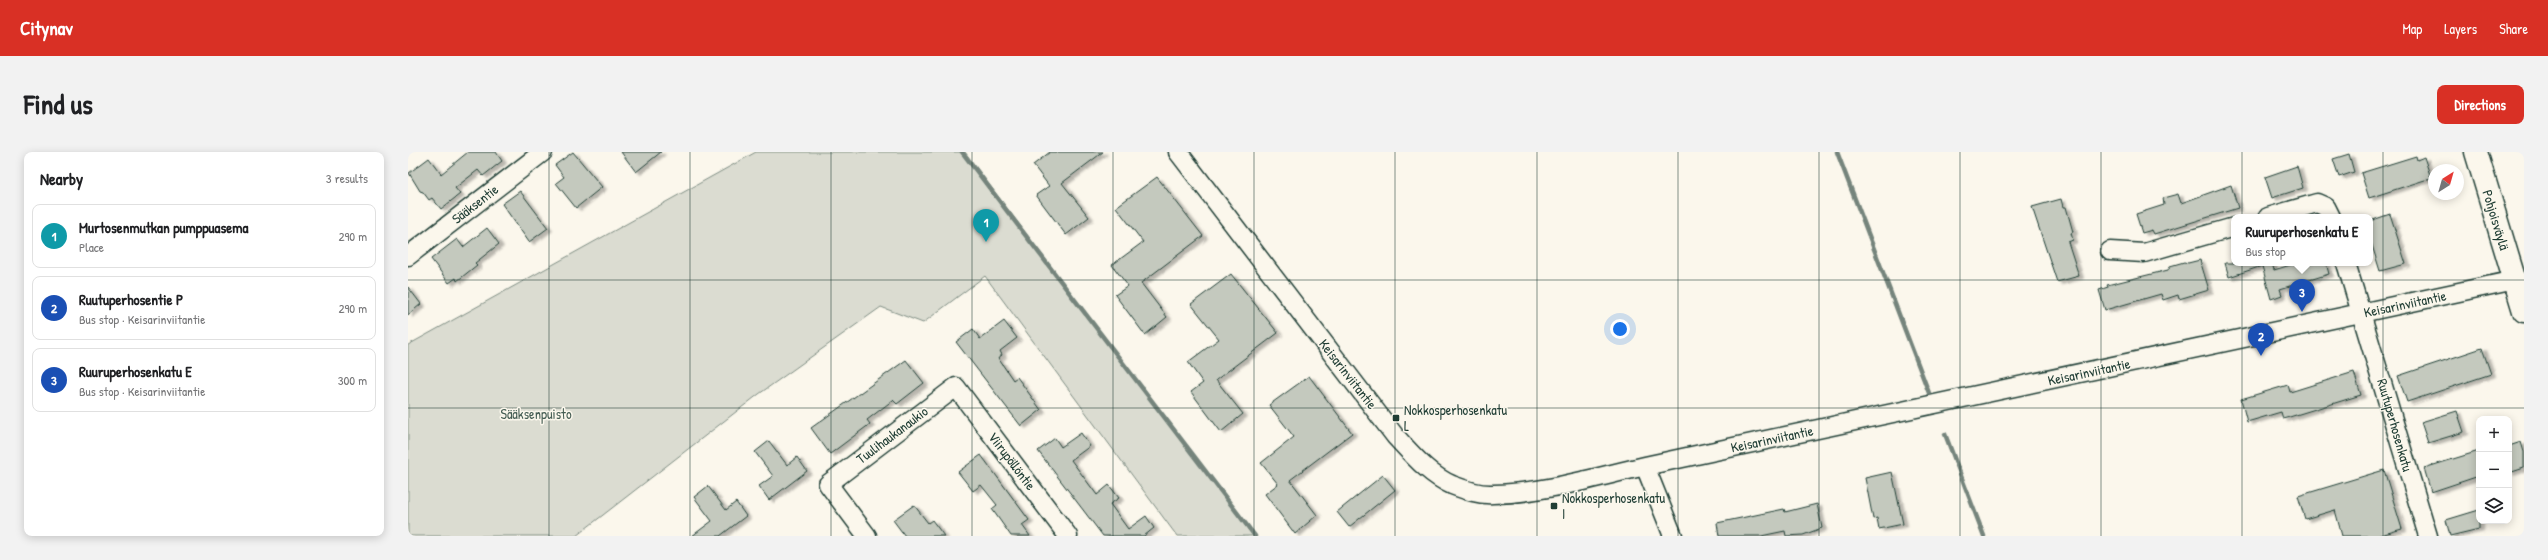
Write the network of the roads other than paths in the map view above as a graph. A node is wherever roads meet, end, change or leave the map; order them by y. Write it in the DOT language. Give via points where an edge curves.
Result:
graph roads {
  1 [pos="543,152"];
  2 [pos="1178,152"];
  3 [pos="2476,152"];
  4 [pos="2278,214"];
  5 [pos="2330,214"];
  6 [pos="2231,228"];
  7 [pos="2110,251"];
  8 [pos="408,256"];
  9 [pos="2347,266"];
  10 [pos="2515,280"];
  11 [pos="2524,311"];
  12 [pos="2362,313"];
  13 [pos="956,387"];
  14 [pos="1645,466"];
  15 [pos="867,536"];
  16 [pos="1068,536"];
  17 [pos="1673,536"];
  18 [pos="2428,536"];
  1 -- 8 [label="street, Sääksentie"];
  2 -- 14 [label="street, Keisarinviitantie" via="1395,436 1422,465 1450,484 1473,492 1493,494 1534,489"];
  3 -- 10 [label="main road, Pohjoisväylä"];
  4 -- 5 [label="street" via="2317,203 2326,207"];
  6 -- 7 [label="street" via="2144,254"];
  9 -- 12 [label="street, Ruutuperhosenkatu"];
  10 -- 11 [label="main road, Pohjoisväylä"];
  10 -- 12 [label="street, Keisarinviitantie"];
  12 -- 14 [label="street, Keisarinviitantie"];
  12 -- 18 [label="street, Ruutuperhosenkatu"];
  13 -- 15 [label="street, Tuulihaukanaukio" via="828,484"];
  13 -- 16 [label="street, Viirupöllöntie"];
  14 -- 17 [label="street"];
}
